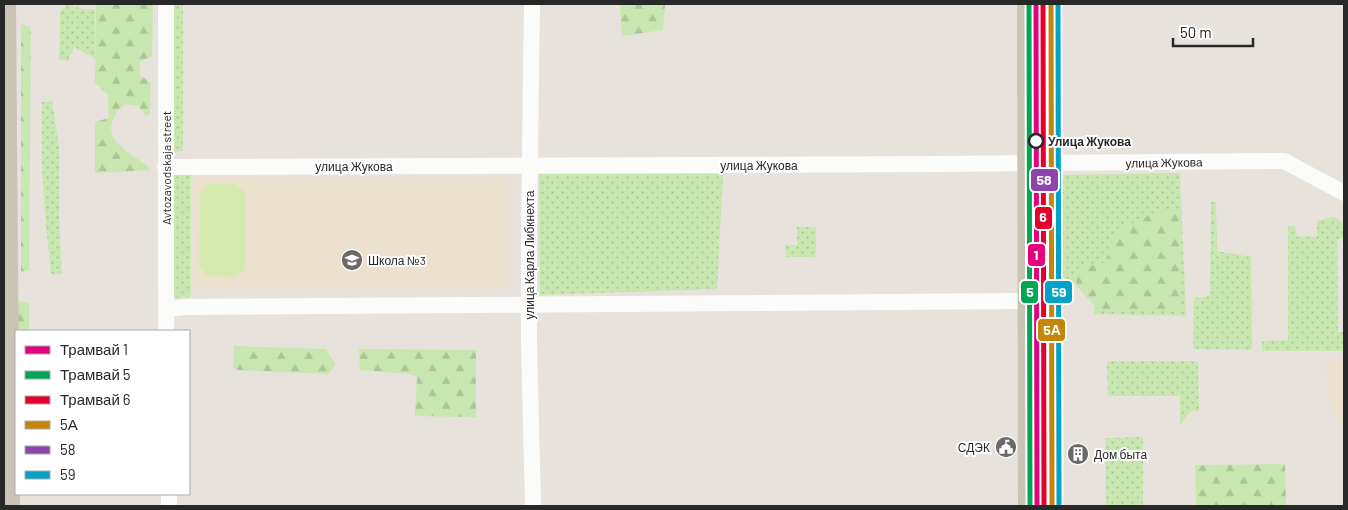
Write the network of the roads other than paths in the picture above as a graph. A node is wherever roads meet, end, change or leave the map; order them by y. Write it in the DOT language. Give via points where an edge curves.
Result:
graph roads {
  1 [pos="6,4"];
  2 [pos="166,4"];
  3 [pos="532,4"];
  4 [pos="1027,4"];
  5 [pos="1051,4"];
  6 [pos="1028,164"];
  7 [pos="1051,164"];
  8 [pos="165,167"];
  9 [pos="529,167"];
  10 [pos="1344,193"];
  11 [pos="1028,301"];
  12 [pos="530,304"];
  13 [pos="166,309"];
  14 [pos="166,330"];
  15 [pos="8,401"];
  16 [pos="4,425"];
  17 [pos="10,506"];
  18 [pos="533,506"];
  19 [pos="1028,506"];
  20 [pos="1052,506"];
  1 -- 15 [label="main road"];
  2 -- 8 [label="street, Avtozavodskaja street"];
  3 -- 9 [label="street, улица Карла Либкнехта"];
  4 -- 6 [label="main road"];
  5 -- 7 [label="main road"];
  6 -- 7 [label="street, улица Жукова"];
  6 -- 9 [label="street, улица Жукова"];
  6 -- 11 [label="main road"];
  7 -- 10 [label="street, улица Жукова" via="1284,161"];
  7 -- 20 [label="main road"];
  8 -- 9 [label="street, улица Жукова"];
  8 -- 13 [label="street, Avtozavodskaja street"];
  9 -- 12 [label="street, улица Карла Либкнехта"];
  11 -- 12 [label="street"];
  11 -- 19 [label="main road"];
  12 -- 13 [label="street" via="192,306"];
  12 -- 18 [label="street, улица Карла Либкнехта"];
  13 -- 14 [label="street, Avtozavodskaja street"];
  15 -- 16 [label="main road"];
  15 -- 17 [label="main road"];
}
